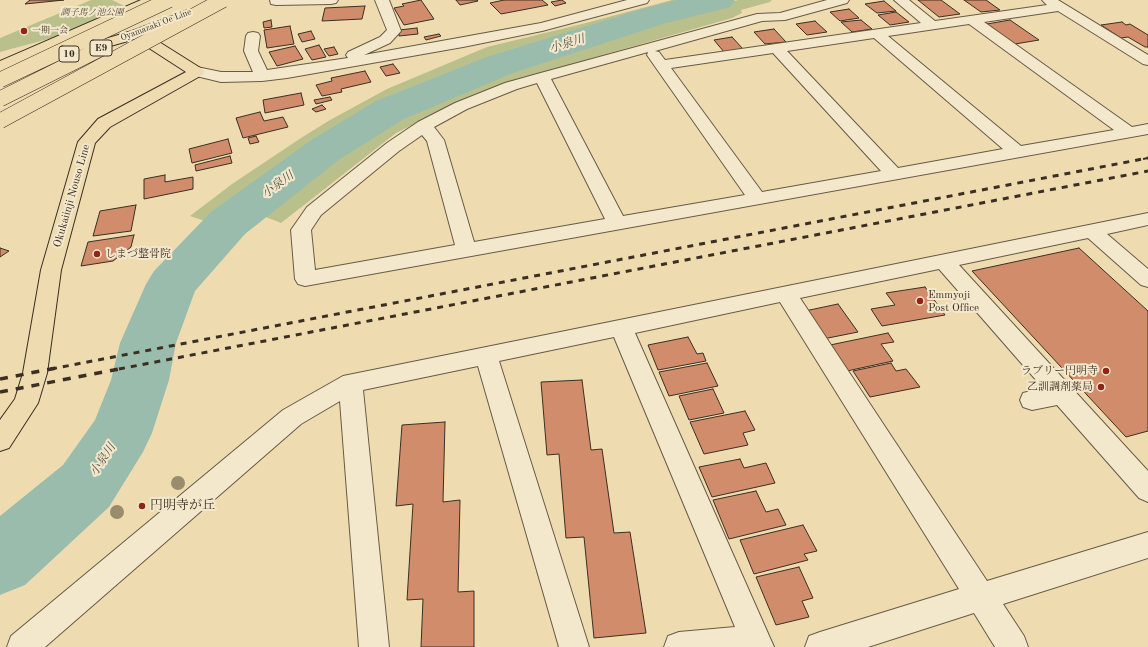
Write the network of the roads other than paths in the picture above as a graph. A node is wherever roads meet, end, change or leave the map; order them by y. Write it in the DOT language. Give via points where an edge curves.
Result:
graph roads {
  1 [pos="152,0"];
  2 [pos="169,0"];
  3 [pos="203,0"];
  4 [pos="218,0"];
  5 [pos="223,0"];
  6 [pos="279,0"];
  7 [pos="331,0"];
  8 [pos="382,0"];
  9 [pos="642,0"];
  10 [pos="842,0"];
  11 [pos="901,0"];
  12 [pos="1010,0"];
  13 [pos="1055,4"];
  14 [pos="1028,12"];
  15 [pos="972,20"];
  16 [pos="933,26"];
  17 [pos="138,34"];
  18 [pos="877,34"];
  19 [pos="253,36"];
  20 [pos="649,47"];
  21 [pos="776,48"];
  22 [pos="1148,61"];
  23 [pos="662,65"];
  24 [pos="329,66"];
  25 [pos="0,67"];
  26 [pos="0,72"];
  27 [pos="197,72"];
  28 [pos="262,76"];
  29 [pos="542,77"];
  30 [pos="0,80"];
  31 [pos="0,99"];
  32 [pos="0,121"];
  33 [pos="424,126"];
  34 [pos="1148,129"];
  35 [pos="1128,132"];
  36 [pos="1017,152"];
  37 [pos="894,174"];
  38 [pos="757,198"];
  39 [pos="1148,218"];
  40 [pos="617,223"];
  41 [pos="1091,230"];
  42 [pos="466,250"];
  43 [pos="944,261"];
  44 [pos="1148,280"];
  45 [pos="785,293"];
  46 [pos="621,327"];
  47 [pos="486,355"];
  48 [pos="351,383"];
  49 [pos="1063,394"];
  50 [pos="1032,400"];
  51 [pos="0,440"];
  52 [pos="1146,484"];
  53 [pos="1148,545"];
  54 [pos="981,597"];
  55 [pos="757,644"];
  56 [pos="22,647"];
  57 [pos="374,647"];
  58 [pos="574,647"];
  59 [pos="679,647"];
  60 [pos="820,647"];
  61 [pos="1013,647"];
  1 -- 25 [label="main road"];
  2 -- 30 [label="main road, E9, bridge"];
  3 -- 31 [label="main road, E9, bridge"];
  4 -- 17 [label="main road, Oyamazaki Oe Line / 10"];
  5 -- 32 [label="main road, bridge"];
  6 -- 7 [label="street" via="276,1"];
  8 -- 24 [label="street" via="394,31 385,40"];
  9 -- 24 [label="street" via="475,41"];
  10 -- 20 [label="street" via="780,17 762,17"];
  11 -- 16 [label="street"];
  12 -- 14 [label="street"];
  13 -- 14 [label="street"];
  13 -- 22 [label="street"];
  14 -- 15 [label="street"];
  15 -- 16 [label="street"];
  15 -- 35 [label="street"];
  16 -- 18 [label="street"];
  17 -- 26 [label="main road, Oyamazaki Oe Line / 10"];
  17 -- 27 [label="main road"];
  18 -- 21 [label="street"];
  18 -- 36 [label="street"];
  19 -- 28 [label="street" via="251,51"];
  20 -- 23 [label="street"];
  20 -- 29 [label="street"];
  21 -- 23 [label="street"];
  21 -- 37 [label="street"];
  23 -- 38 [label="street"];
  24 -- 28 [label="street"];
  27 -- 28 [label="street" via="221,77"];
  27 -- 51 [label="main road, Okukaiinji Nouso Line" via="104,123 87,142 51,270 35,373 26,402"];
  29 -- 33 [label="street" via="461,106"];
  29 -- 40 [label="street"];
  33 -- 42 [label="street" via="435,140"];
  33 -- 42 [label="street" via="347,183 306,221 301,230 306,279"];
  34 -- 35 [label="street"];
  35 -- 36 [label="street"];
  36 -- 37 [label="street"];
  37 -- 38 [label="street"];
  38 -- 40 [label="street"];
  39 -- 41 [label="street"];
  40 -- 42 [label="street"];
  41 -- 43 [label="street"];
  41 -- 44 [label="street"];
  43 -- 45 [label="street"];
  43 -- 49 [label="street"];
  45 -- 46 [label="street"];
  45 -- 54 [label="street"];
  46 -- 47 [label="street"];
  46 -- 55 [label="street"];
  47 -- 48 [label="street"];
  47 -- 58 [label="street"];
  48 -- 56 [label="street" via="292,417"];
  48 -- 57 [label="street"];
  49 -- 50 [label="street"];
  49 -- 52 [label="street"];
  53 -- 54 [label="street"];
  54 -- 60 [label="street"];
  54 -- 61 [label="street"];
  55 -- 59 [label="street"];
}
